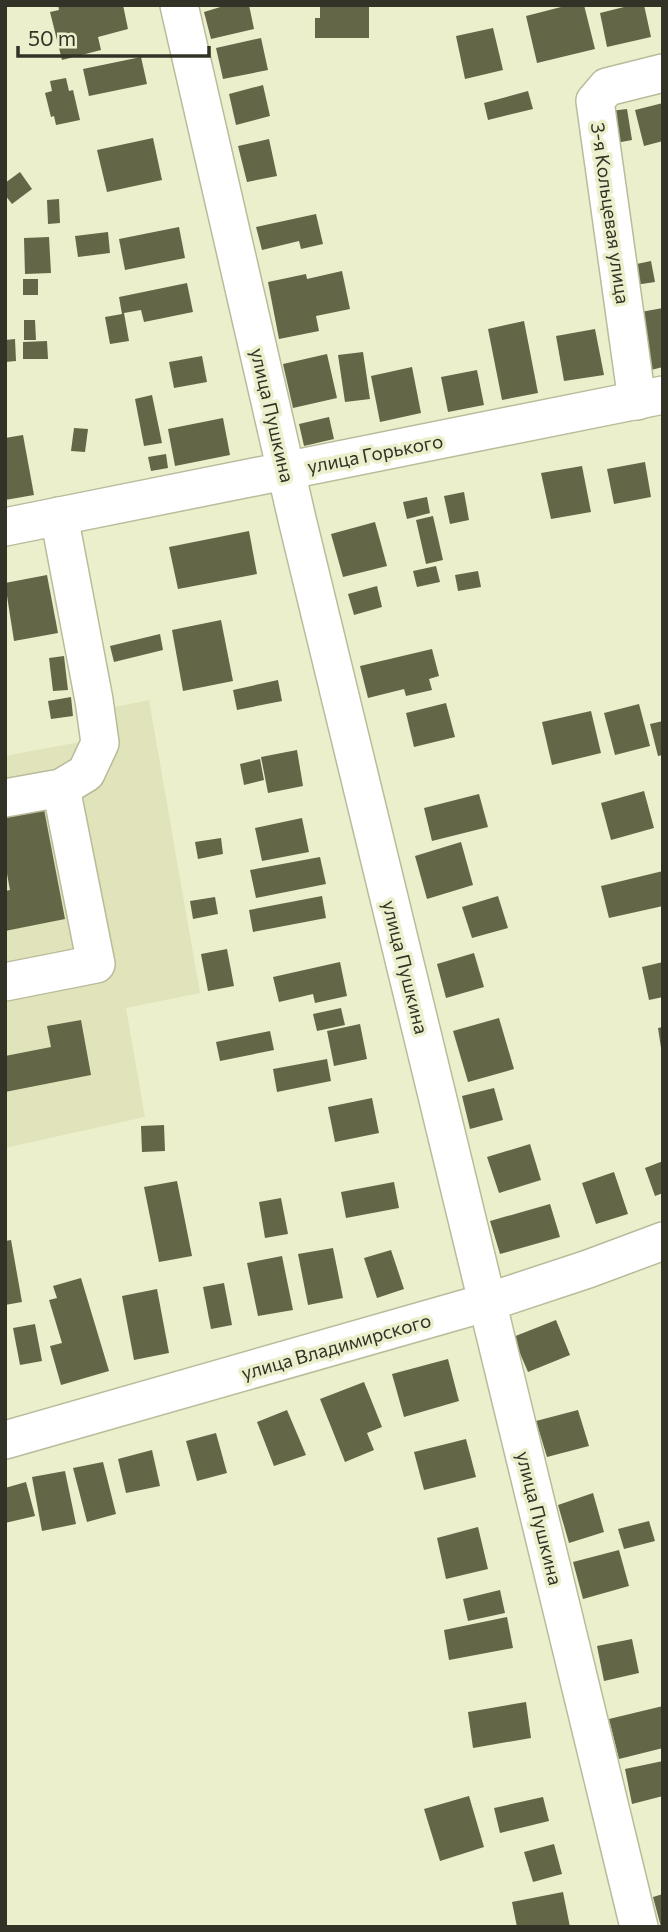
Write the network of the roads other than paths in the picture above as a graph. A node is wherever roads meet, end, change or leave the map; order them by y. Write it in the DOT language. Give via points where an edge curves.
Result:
graph roads {
  1 [pos="179,5"];
  2 [pos="663,73"];
  3 [pos="650,398"];
  4 [pos="286,471"];
  5 [pos="59,516"];
  6 [pos="5,527"];
  7 [pos="61,788"];
  8 [pos="5,798"];
  9 [pos="5,982"];
  10 [pos="663,1241"];
  11 [pos="488,1302"];
  12 [pos="5,1440"];
  13 [pos="639,1927"];
  1 -- 4 [label="street, улица Пушкина"];
  2 -- 3 [label="street, 3-я Кольцевая улица" via="607,87 595,101"];
  3 -- 4 [label="street, улица Горького"];
  4 -- 5 [label="street, улица Горького"];
  4 -- 11 [label="street, улица Пушкина"];
  5 -- 6 [label="street, улица Горького"];
  5 -- 7 [label="street" via="100,743 86,773"];
  7 -- 8 [label="street"];
  7 -- 9 [label="street" via="96,964"];
  10 -- 11 [label="street, улица Владимирского"];
  11 -- 12 [label="street, улица Владимирского"];
  11 -- 13 [label="street, улица Пушкина"];
}
